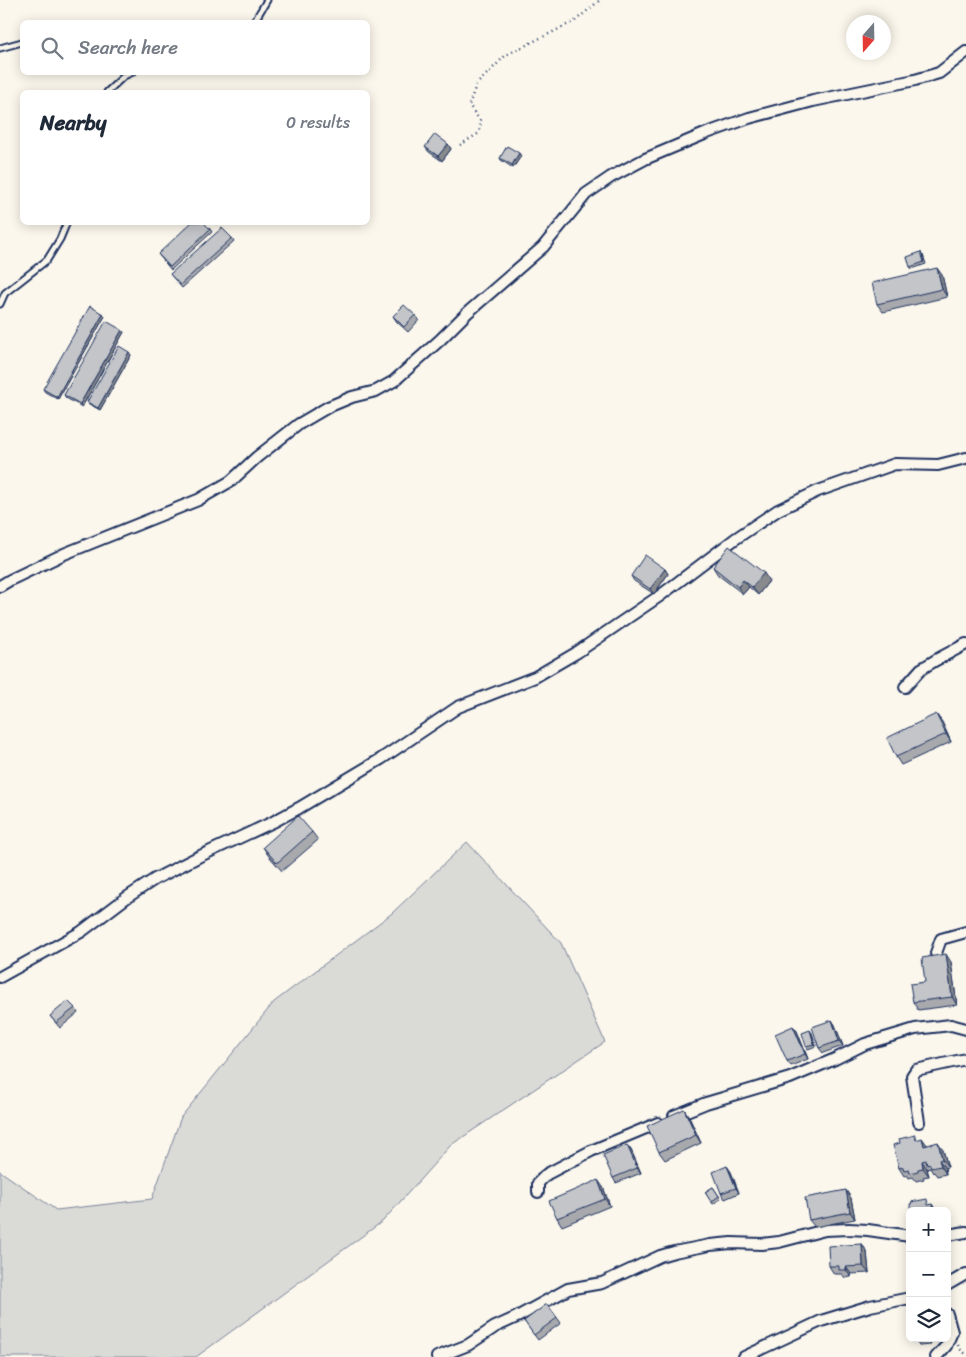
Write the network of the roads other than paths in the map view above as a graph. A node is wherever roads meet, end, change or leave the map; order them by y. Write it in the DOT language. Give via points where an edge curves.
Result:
graph roads {
  1 [pos="267,0"];
  2 [pos="255,20"];
  3 [pos="20,43"];
  4 [pos="0,48"];
  5 [pos="966,52"];
  6 [pos="126,75"];
  7 [pos="109,90"];
  8 [pos="66,225"];
  9 [pos="0,304"];
  10 [pos="966,458"];
  11 [pos="0,586"];
  12 [pos="966,644"];
  13 [pos="905,687"];
  14 [pos="966,932"];
  15 [pos="936,953"];
  16 [pos="0,977"];
  17 [pos="966,1029"];
  18 [pos="966,1059"];
  19 [pos="919,1122"];
  20 [pos="538,1192"];
  21 [pos="966,1232"];
  22 [pos="951,1235"];
  23 [pos="906,1236"];
  24 [pos="966,1274"];
  25 [pos="951,1283"];
  26 [pos="906,1299"];
  27 [pos="948,1342"];
  28 [pos="437,1357"];
  29 [pos="744,1357"];
  30 [pos="936,1357"];
  1 -- 2 [label="lane"];
  3 -- 4 [label="lane"];
  5 -- 11 [label="street" via="939,73 749,118 619,172 586,194 543,247 394,381 376,391 328,407 299,424 231,481 198,500 64,554"];
  6 -- 7 [label="lane"];
  8 -- 9 [label="lane" via="47,260 5,293"];
  10 -- 16 [label="street" via="938,465 894,464 818,491 778,510 576,653 535,677 458,707 381,759 273,822 154,879 82,932"];
  12 -- 13 [label="street" via="921,669"];
  14 -- 15 [label="street" via="941,939"];
  17 -- 20 [label="street" via="951,1025 915,1029 865,1044 790,1078 706,1103 591,1151 547,1174 538,1183"];
  18 -- 19 [label="street" via="913,1073"];
  21 -- 22 [label="street"];
  23 -- 28 [label="street" via="825,1230 779,1242 731,1243 674,1252 602,1283 568,1289 495,1327 468,1345"];
  24 -- 25 [label="street"];
  26 -- 29 [label="street" via="821,1321"];
  27 -- 30 [label="street"];
}
